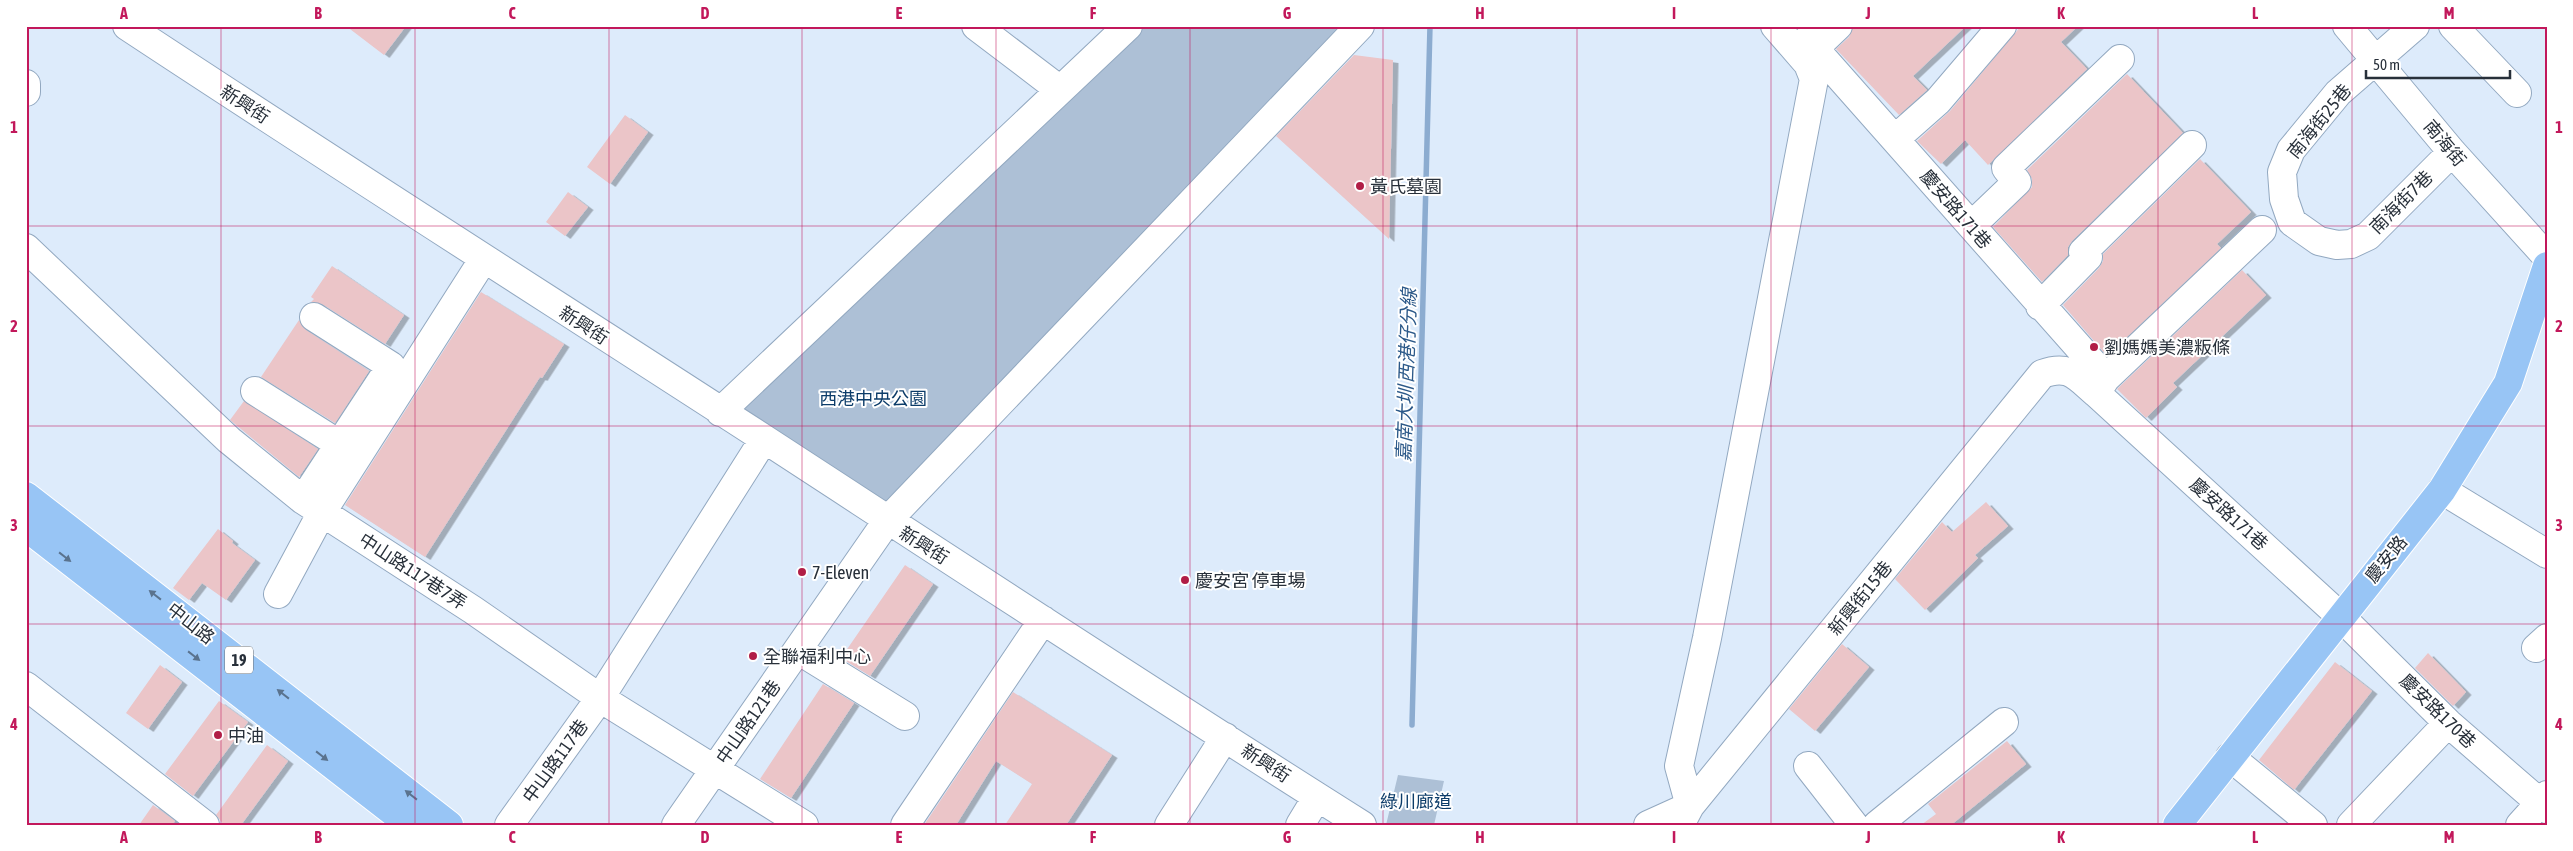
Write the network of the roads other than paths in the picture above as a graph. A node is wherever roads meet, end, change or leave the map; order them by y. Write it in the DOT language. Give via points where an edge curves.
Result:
graph roads {
  1 [pos="127,26"];
  2 [pos="976,26"];
  3 [pos="1128,26"];
  4 [pos="1360,26"];
  5 [pos="1775,26"];
  6 [pos="1795,26"];
  7 [pos="1838,26"];
  8 [pos="2002,26"];
  9 [pos="2347,26"];
  10 [pos="2415,26"];
  11 [pos="2453,26"];
  12 [pos="1814,48"];
  13 [pos="2120,59"];
  14 [pos="2376,59"];
  15 [pos="26,84"];
  16 [pos="1060,90"];
  17 [pos="26,92"];
  18 [pos="2517,93"];
  19 [pos="1895,139"];
  20 [pos="2192,145"];
  21 [pos="2452,152"];
  22 [pos="2292,222"];
  23 [pos="1972,225"];
  24 [pos="2262,230"];
  25 [pos="26,248"];
  26 [pos="2547,257"];
  27 [pos="483,260"];
  28 [pos="2547,266"];
  29 [pos="2040,306"];
  30 [pos="314,317"];
  31 [pos="2042,374"];
  32 [pos="2100,386"];
  33 [pos="255,391"];
  34 [pos="720,412"];
  35 [pos="764,440"];
  36 [pos="339,444"];
  37 [pos="2442,490"];
  38 [pos="26,496"];
  39 [pos="312,506"];
  40 [pos="887,521"];
  41 [pos="26,527"];
  42 [pos="2547,554"];
  43 [pos="278,594"];
  44 [pos="2340,616"];
  45 [pos="1043,620"];
  46 [pos="798,650"];
  47 [pos="232,670"];
  48 [pos="26,686"];
  49 [pos="600,698"];
  50 [pos="905,716"];
  51 [pos="2004,722"];
  52 [pos="2448,723"];
  53 [pos="1225,737"];
  54 [pos="2230,757"];
  55 [pos="1808,766"];
  56 [pos="715,770"];
  57 [pos="1317,797"];
  58 [pos="2544,802"];
  59 [pos="1686,815"];
  60 [pos="198,823"];
  61 [pos="410,825"];
  62 [pos="450,825"];
  63 [pos="509,825"];
  64 [pos="676,825"];
  65 [pos="804,825"];
  66 [pos="905,825"];
  67 [pos="1170,825"];
  68 [pos="1300,825"];
  69 [pos="1362,825"];
  70 [pos="1648,825"];
  71 [pos="1854,825"];
  72 [pos="1877,825"];
  73 [pos="2177,825"];
  74 [pos="2312,825"];
  75 [pos="2351,825"];
  76 [pos="2520,825"];
  1 -- 27 [label="street, 新興街"];
  2 -- 16 [label="street"];
  3 -- 16 [label="street"];
  4 -- 40 [label="street, 中山路121巷"];
  5 -- 59 [label="street" via="1808,64 1814,79 1707,638 1679,766"];
  6 -- 12 [label="street, 慶安路171巷"];
  7 -- 12 [label="street"];
  8 -- 19 [label="street" via="1938,101"];
  9 -- 14 [label="street, 南海街"];
  10 -- 14 [label="street, 南海街25巷"];
  11 -- 18 [label="street"];
  12 -- 19 [label="street, 慶安路171巷"];
  13 -- 23 [label="street" via="2006,168 2017,182"];
  14 -- 21 [label="street, 南海街"];
  14 -- 22 [label="street, 南海街25巷" via="2338,93 2291,150 2282,172 2284,199"];
  15 -- 17 [label="street"];
  16 -- 34 [label="street"];
  19 -- 23 [label="street, 慶安路171巷"];
  20 -- 29 [label="street" via="2083,252 2088,257"];
  21 -- 22 [label="street, 南海街7巷" via="2368,236 2351,244 2319,241"];
  21 -- 26 [label="street, 南海街"];
  23 -- 29 [label="street, 慶安路171巷"];
  24 -- 32 [label="street"];
  25 -- 39 [label="street, 中山路117巷7弄" via="229,440"];
  27 -- 34 [label="street, 新興街"];
  27 -- 39 [label="street"];
  28 -- 37 [label="main road, 慶安路" via="2508,383"];
  29 -- 32 [label="street, 慶安路171巷"];
  30 -- 36 [label="street" via="391,366"];
  31 -- 32 [label="street, 慶安路171巷" via="2056,368 2071,371"];
  31 -- 59 [label="street, 新興街15巷"];
  32 -- 44 [label="street, 慶安路171巷"];
  33 -- 36 [label="street"];
  34 -- 35 [label="street, 新興街"];
  35 -- 40 [label="street, 新興街"];
  35 -- 49 [label="street, 中山路117巷"];
  36 -- 39 [label="street"];
  37 -- 42 [label="street"];
  37 -- 44 [label="main road, 慶安路"];
  47 -- 38 [label="main road, 中山路 / 19, one-way"];
  39 -- 43 [label="street"];
  39 -- 49 [label="street, 中山路117巷7弄" via="473,610"];
  40 -- 45 [label="street, 新興街"];
  40 -- 46 [label="street, 中山路121巷"];
  41 -- 47 [label="main road, 中山路 / 19, one-way"];
  44 -- 52 [label="street, 慶安路170巷"];
  44 -- 54 [label="main road, 慶安路"];
  45 -- 53 [label="street, 新興街"];
  45 -- 66 [label="street"];
  46 -- 50 [label="street"];
  46 -- 56 [label="street, 中山路121巷"];
  47 -- 61 [label="main road, 中山路 / 19, one-way"];
  62 -- 47 [label="main road, 中山路 / 19, one-way"];
  48 -- 60 [label="street"];
  49 -- 56 [label="street, 中山路117巷7弄"];
  49 -- 63 [label="street, 中山路117巷"];
  51 -- 72 [label="street"];
  52 -- 58 [label="street, 慶安路170巷"];
  52 -- 75 [label="street"];
  53 -- 57 [label="street, 新興街"];
  53 -- 67 [label="street"];
  54 -- 73 [label="main road, 慶安路"];
  54 -- 74 [label="street"];
  55 -- 71 [label="street"];
  56 -- 64 [label="street, 中山路121巷"];
  56 -- 65 [label="street, 中山路117巷7弄"];
  57 -- 68 [label="street"];
  57 -- 69 [label="street, 新興街"];
  58 -- 76 [label="street"];
  59 -- 70 [label="street"];
}
